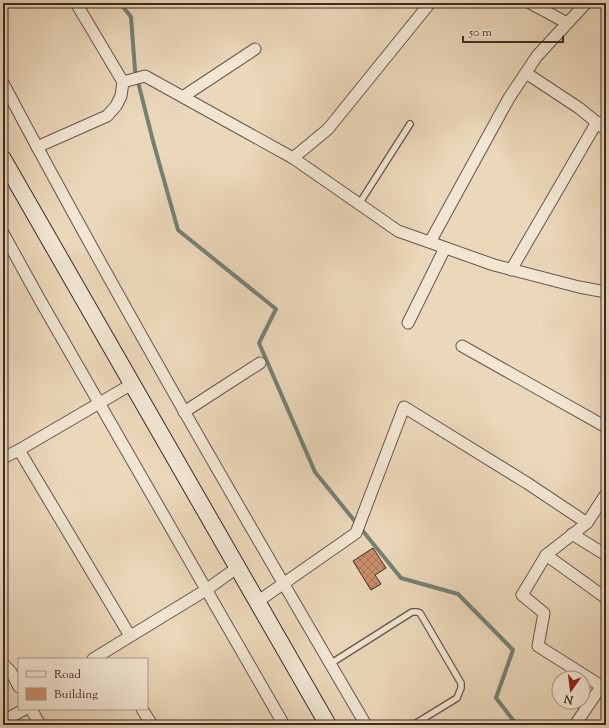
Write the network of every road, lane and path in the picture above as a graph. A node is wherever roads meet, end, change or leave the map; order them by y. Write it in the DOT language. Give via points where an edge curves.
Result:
graph roads {
  1 [pos="76,3"];
  2 [pos="430,3"];
  3 [pos="530,3"];
  4 [pos="586,3"];
  5 [pos="567,23"];
  6 [pos="255,49"];
  7 [pos="526,73"];
  8 [pos="127,81"];
  9 [pos="3,83"];
  10 [pos="184,96"];
  11 [pos="597,122"];
  12 [pos="410,124"];
  13 [pos="606,130"];
  14 [pos="37,146"];
  15 [pos="293,158"];
  16 [pos="3,159"];
  17 [pos="359,204"];
  18 [pos="3,233"];
  19 [pos="430,242"];
  20 [pos="445,248"];
  21 [pos="511,270"];
  22 [pos="606,292"];
  23 [pos="408,323"];
  24 [pos="462,346"];
  25 [pos="260,363"];
  26 [pos="132,384"];
  27 [pos="100,404"];
  28 [pos="184,412"];
  29 [pos="606,427"];
  30 [pos="19,450"];
  31 [pos="3,458"];
  32 [pos="606,494"];
  33 [pos="587,523"];
  34 [pos="572,534"];
  35 [pos="546,555"];
  36 [pos="606,555"];
  37 [pos="238,567"];
  38 [pos="284,585"];
  39 [pos="206,590"];
  40 [pos="606,598"];
  41 [pos="257,602"];
  42 [pos="130,636"];
  43 [pos="111,654"];
  44 [pos="97,658"];
  45 [pos="3,664"];
  46 [pos="330,664"];
  47 [pos="18,685"];
  48 [pos="604,687"];
  49 [pos="23,710"];
  50 [pos="32,710"];
  51 [pos="143,710"];
  52 [pos="3,721"];
  53 [pos="40,725"];
  54 [pos="152,725"];
  55 [pos="284,725"];
  56 [pos="328,725"];
  57 [pos="366,725"];
  58 [pos="413,725"];
  59 [pos="575,725"];
  1 -- 8 [label="street"];
  2 -- 15 [label="street" via="328,128"];
  3 -- 5 [label="street"];
  4 -- 5 [label="street"];
  5 -- 7 [label="street" via="537,56"];
  6 -- 10 [label="street"];
  7 -- 11 [label="street"];
  7 -- 19 [label="street" via="509,98"];
  8 -- 10 [label="street" via="145,76"];
  8 -- 14 [label="street" via="116,106 106,116"];
  9 -- 14 [label="street"];
  10 -- 15 [label="street"];
  11 -- 13 [label="street"];
  11 -- 21 [label="street"];
  12 -- 17 [label="lane"];
  14 -- 28 [label="street"];
  15 -- 17 [label="street"];
  16 -- 26 [label="main road"];
  17 -- 19 [label="street" via="398,231"];
  18 -- 27 [label="street"];
  19 -- 20 [label="street"];
  20 -- 21 [label="street"];
  20 -- 23 [label="street"];
  21 -- 22 [label="street"];
  24 -- 29 [label="street"];
  25 -- 28 [label="street"];
  26 -- 27 [label="street"];
  26 -- 37 [label="main road"];
  27 -- 30 [label="street"];
  27 -- 39 [label="street"];
  28 -- 38 [label="street"];
  30 -- 31 [label="street"];
  30 -- 42 [label="street"];
  32 -- 33 [label="street"];
  33 -- 34 [label="street"];
  33 -- 38 [label="street" via="404,407 356,533"];
  34 -- 35 [label="street"];
  34 -- 36 [label="street"];
  35 -- 40 [label="street"];
  35 -- 48 [label="street" via="522,595 544,613 538,646"];
  37 -- 39 [label="street"];
  37 -- 41 [label="main road"];
  38 -- 41 [label="street"];
  38 -- 46 [label="street"];
  39 -- 42 [label="street"];
  39 -- 55 [label="street"];
  41 -- 56 [label="main road"];
  42 -- 43 [label="street"];
  43 -- 44 [label="street"];
  45 -- 47 [label="street"];
  46 -- 57 [label="street"];
  46 -- 58 [label="lane" via="412,612 420,613 461,682 461,688 457,698"];
  48 -- 59 [label="street"];
  49 -- 52 [label="street"];
  50 -- 53 [label="street"];
  51 -- 54 [label="street"];
}
